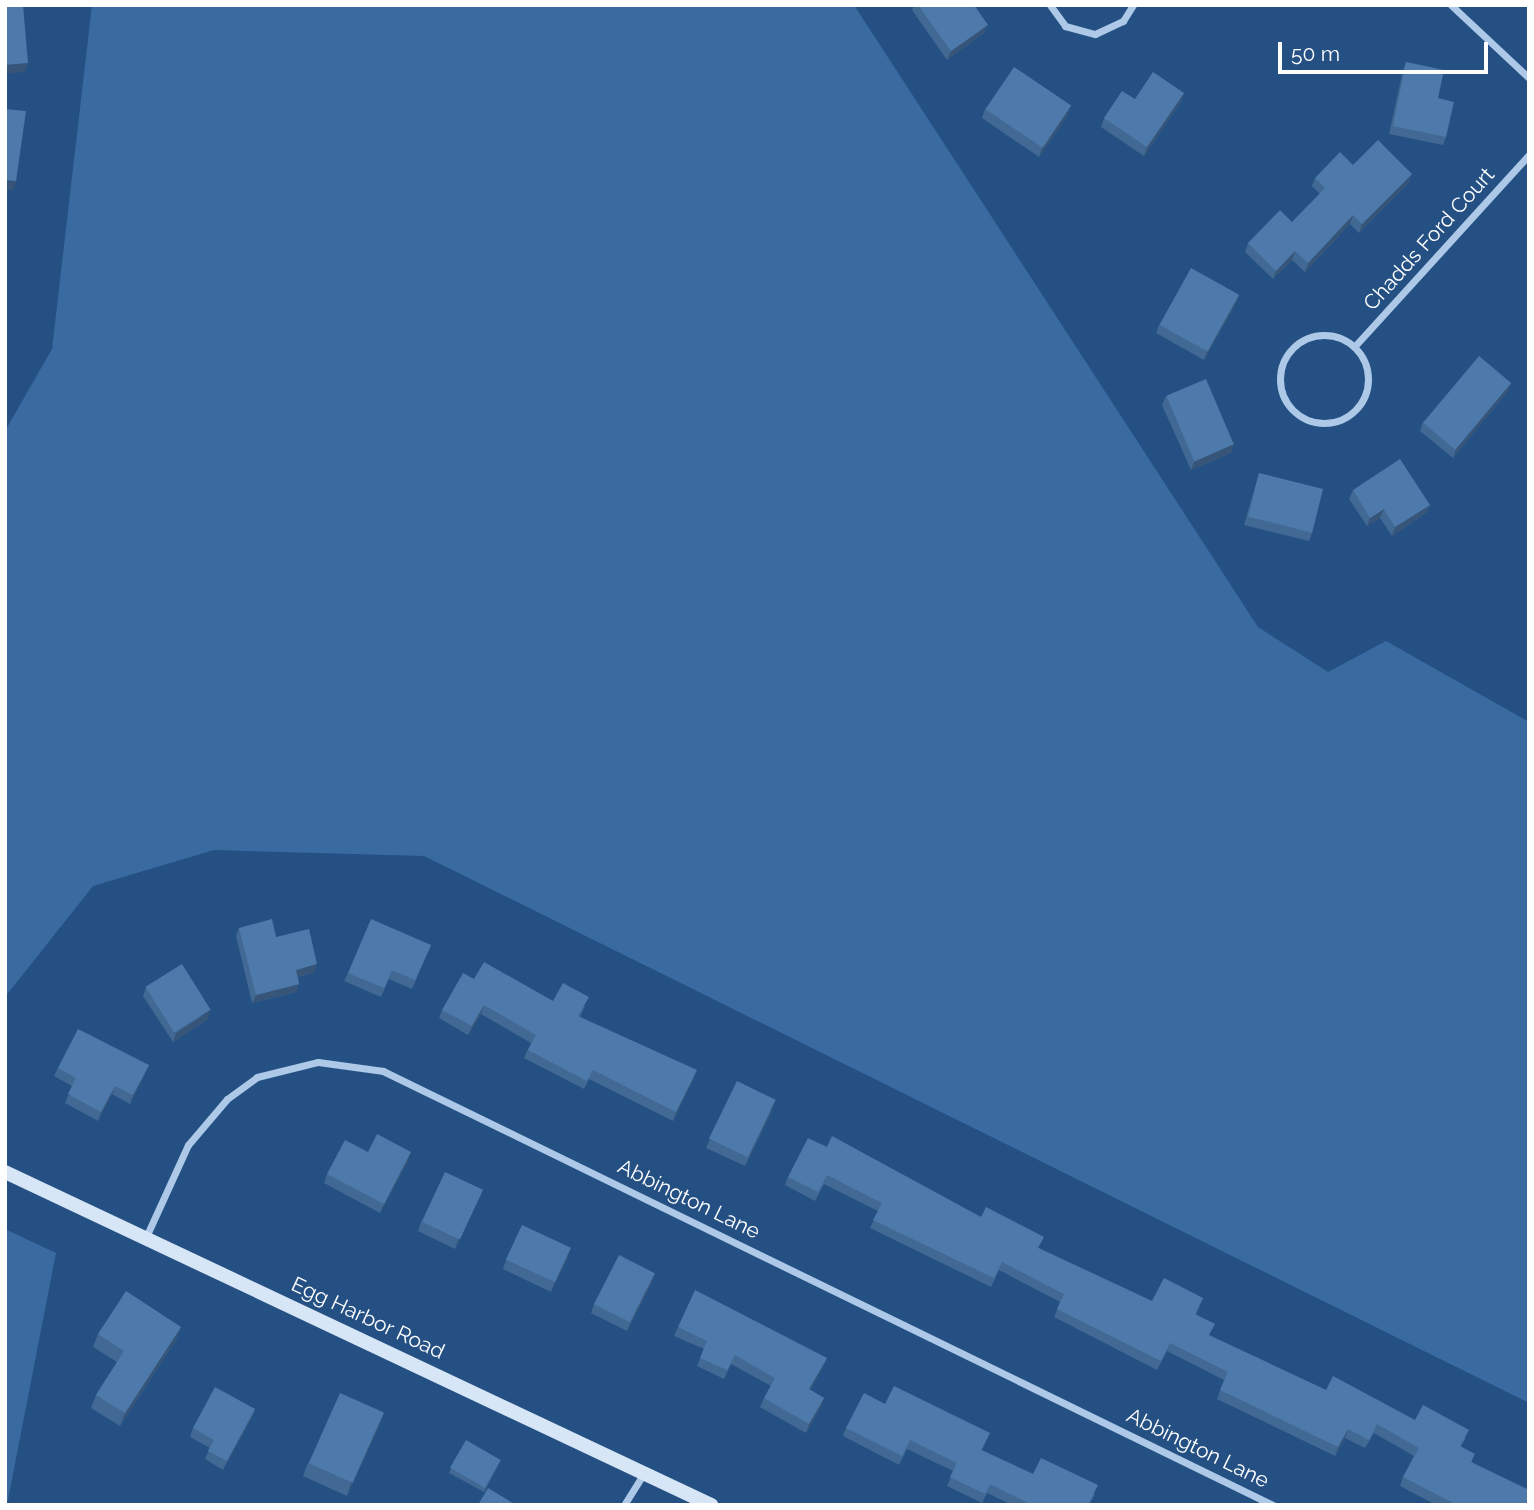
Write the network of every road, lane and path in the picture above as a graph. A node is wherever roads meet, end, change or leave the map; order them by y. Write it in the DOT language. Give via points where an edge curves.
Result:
graph roads {
  1 [pos="1049,5"];
  2 [pos="1132,5"];
  3 [pos="1451,5"];
  4 [pos="1529,78"];
  5 [pos="1529,155"];
  6 [pos="1354,347"];
  7 [pos="5,1172"];
  8 [pos="146,1237"];
  9 [pos="644,1473"];
  10 [pos="624,1505"];
  11 [pos="711,1505"];
  12 [pos="1273,1505"];
  1 -- 2 [label="street" via="1065,26 1095,34 1123,21"];
  3 -- 4 [label="street"];
  5 -- 6 [label="street, Chadds Ford Court"];
  6 -- 6 [label="street" via="1328,335 1290,350 1279,378 1288,405 1327,423 1354,411 1367,386"];
  7 -- 8 [label="main road, Egg Harbor Road"];
  8 -- 9 [label="main road, Egg Harbor Road"];
  8 -- 12 [label="street, Abbington Lane" via="188,1145 227,1099 257,1077 318,1062 383,1070"];
  9 -- 10 [label="street"];
  9 -- 11 [label="main road, Egg Harbor Road"];
}
